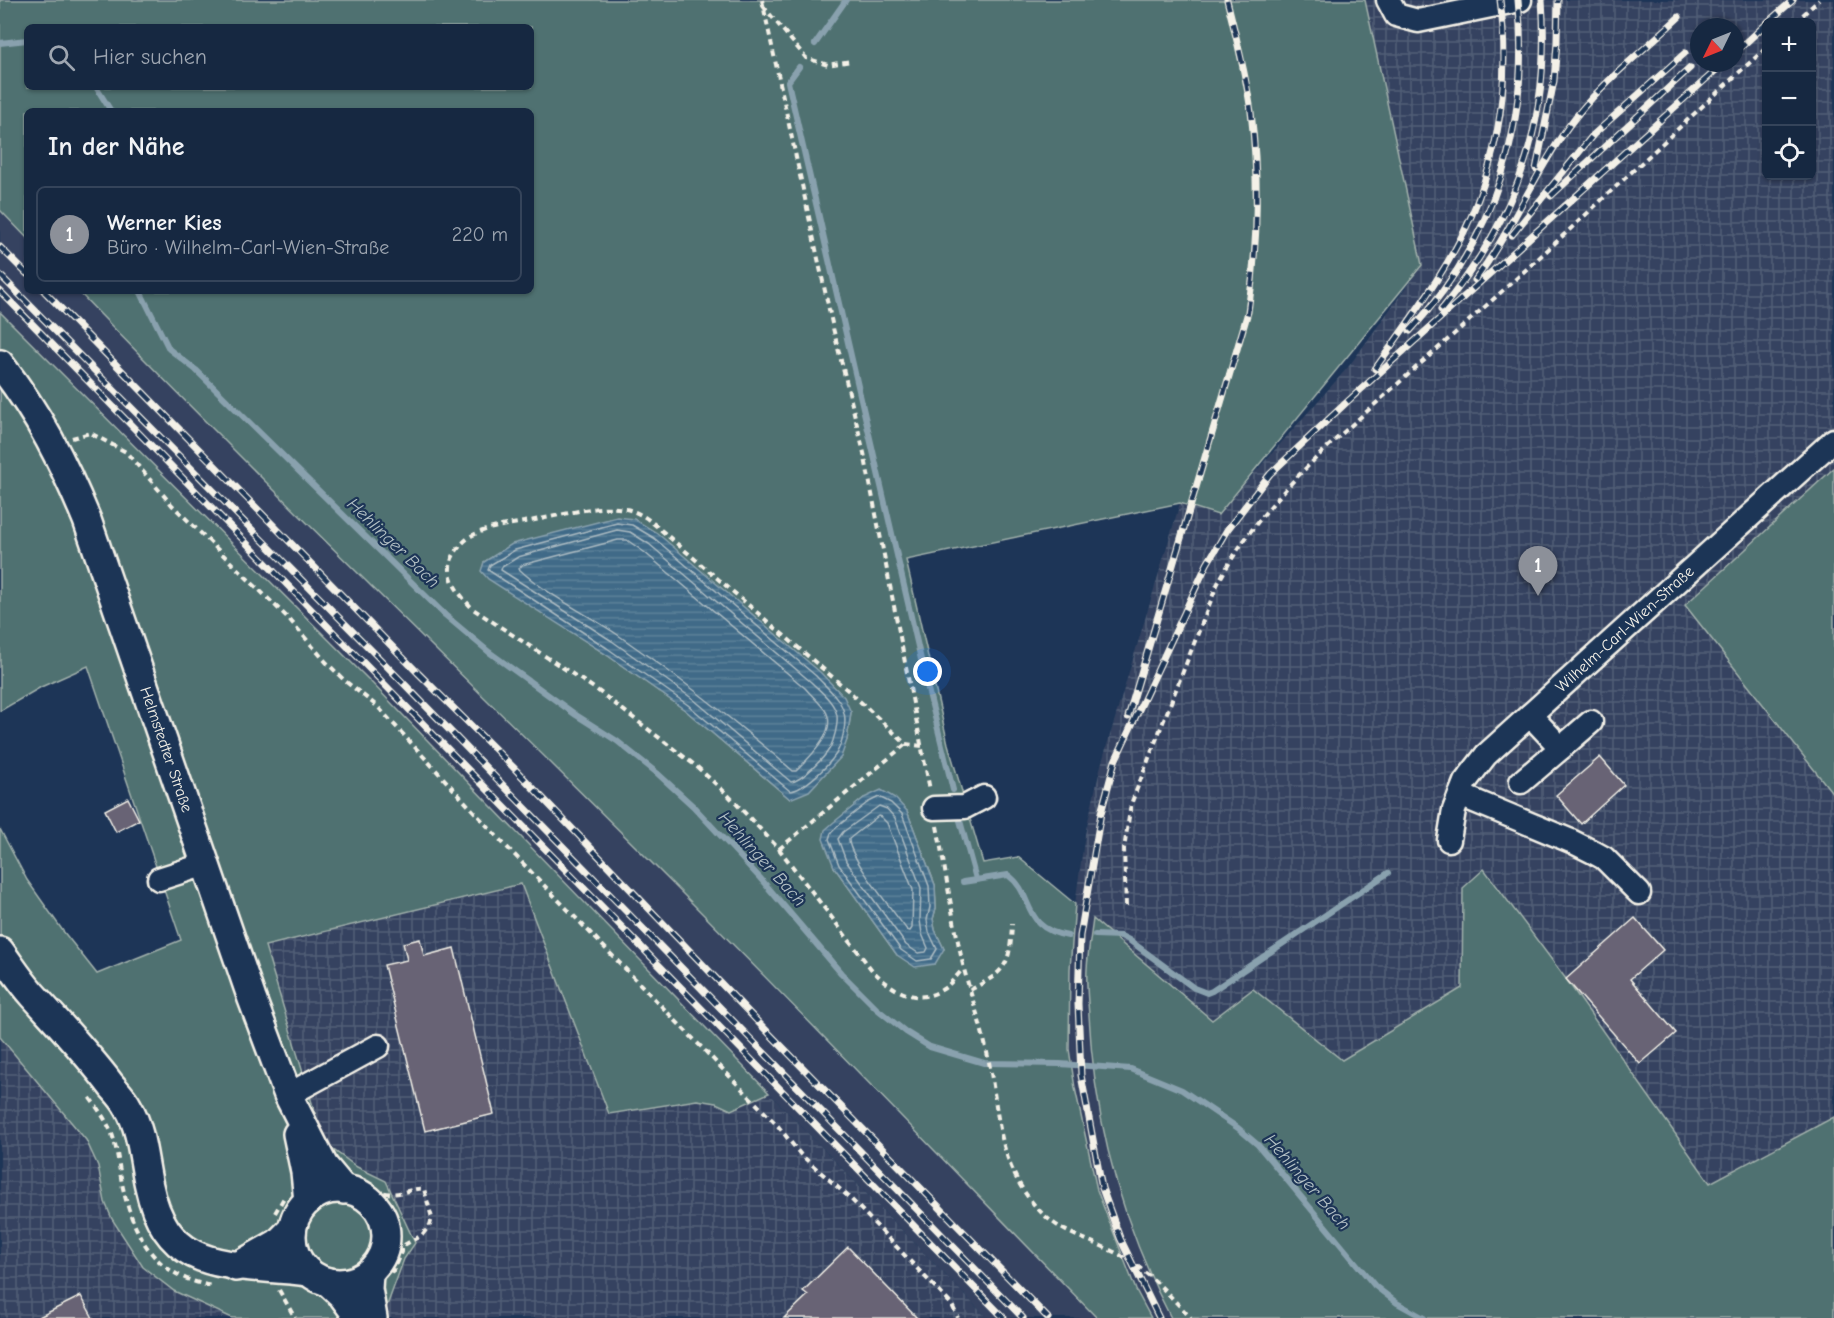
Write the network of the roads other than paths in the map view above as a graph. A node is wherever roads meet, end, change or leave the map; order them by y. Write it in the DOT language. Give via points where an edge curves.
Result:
graph roads {
  1 [pos="1388,0"];
  2 [pos="1520,0"];
  3 [pos="0,364"];
  4 [pos="1834,440"];
  5 [pos="1530,715"];
  6 [pos="1591,722"];
  7 [pos="1561,748"];
  8 [pos="1521,782"];
  9 [pos="1460,795"];
  10 [pos="984,797"];
  11 [pos="934,808"];
  12 [pos="1449,840"];
  13 [pos="206,864"];
  14 [pos="159,879"];
  15 [pos="1639,893"];
  16 [pos="0,951"];
  17 [pos="378,1046"];
  18 [pos="288,1095"];
  19 [pos="353,1186"];
  20 [pos="308,1201"];
  21 [pos="283,1222"];
  22 [pos="236,1266"];
  23 [pos="369,1273"];
  24 [pos="318,1277"];
  25 [pos="368,1313"];
  1 -- 2 [label="street" via="1396,15 1418,21"];
  3 -- 13 [label="main road, Helmstedter Straße" via="54,444 87,520"];
  4 -- 5 [label="street, Wilhelm-Carl-Wien-Straße"];
  5 -- 7 [label="street"];
  5 -- 9 [label="street, Wilhelm-Carl-Wien-Straße" via="1486,755"];
  6 -- 7 [label="street"];
  7 -- 8 [label="street"];
  9 -- 12 [label="street, Wilhelm-Carl-Wien-Straße"];
  9 -- 15 [label="street" via="1604,858"];
  10 -- 11 [label="street" via="965,807"];
  13 -- 14 [label="street"];
  13 -- 18 [label="main road, Helmstedter Straße"];
  16 -- 22 [label="main road" via="128,1106 137,1127 152,1200 168,1232 180,1246 199,1257"];
  17 -- 18 [label="street"];
  18 -- 19 [label="main road, Helmstedter Straße" via="324,1166"];
  18 -- 20 [label="main road, Helmstedter Straße"];
  19 -- 20 [label="main road" via="327,1191"];
  19 -- 23 [label="main road" via="377,1210 386,1235 384,1249"];
  20 -- 21 [label="main road"];
  21 -- 22 [label="main road" via="278,1243"];
  21 -- 24 [label="main road" via="295,1252"];
  22 -- 24 [label="main road"];
  23 -- 24 [label="main road" via="343,1283"];
  23 -- 25 [label="main road"];
  24 -- 25 [label="main road"];
}
